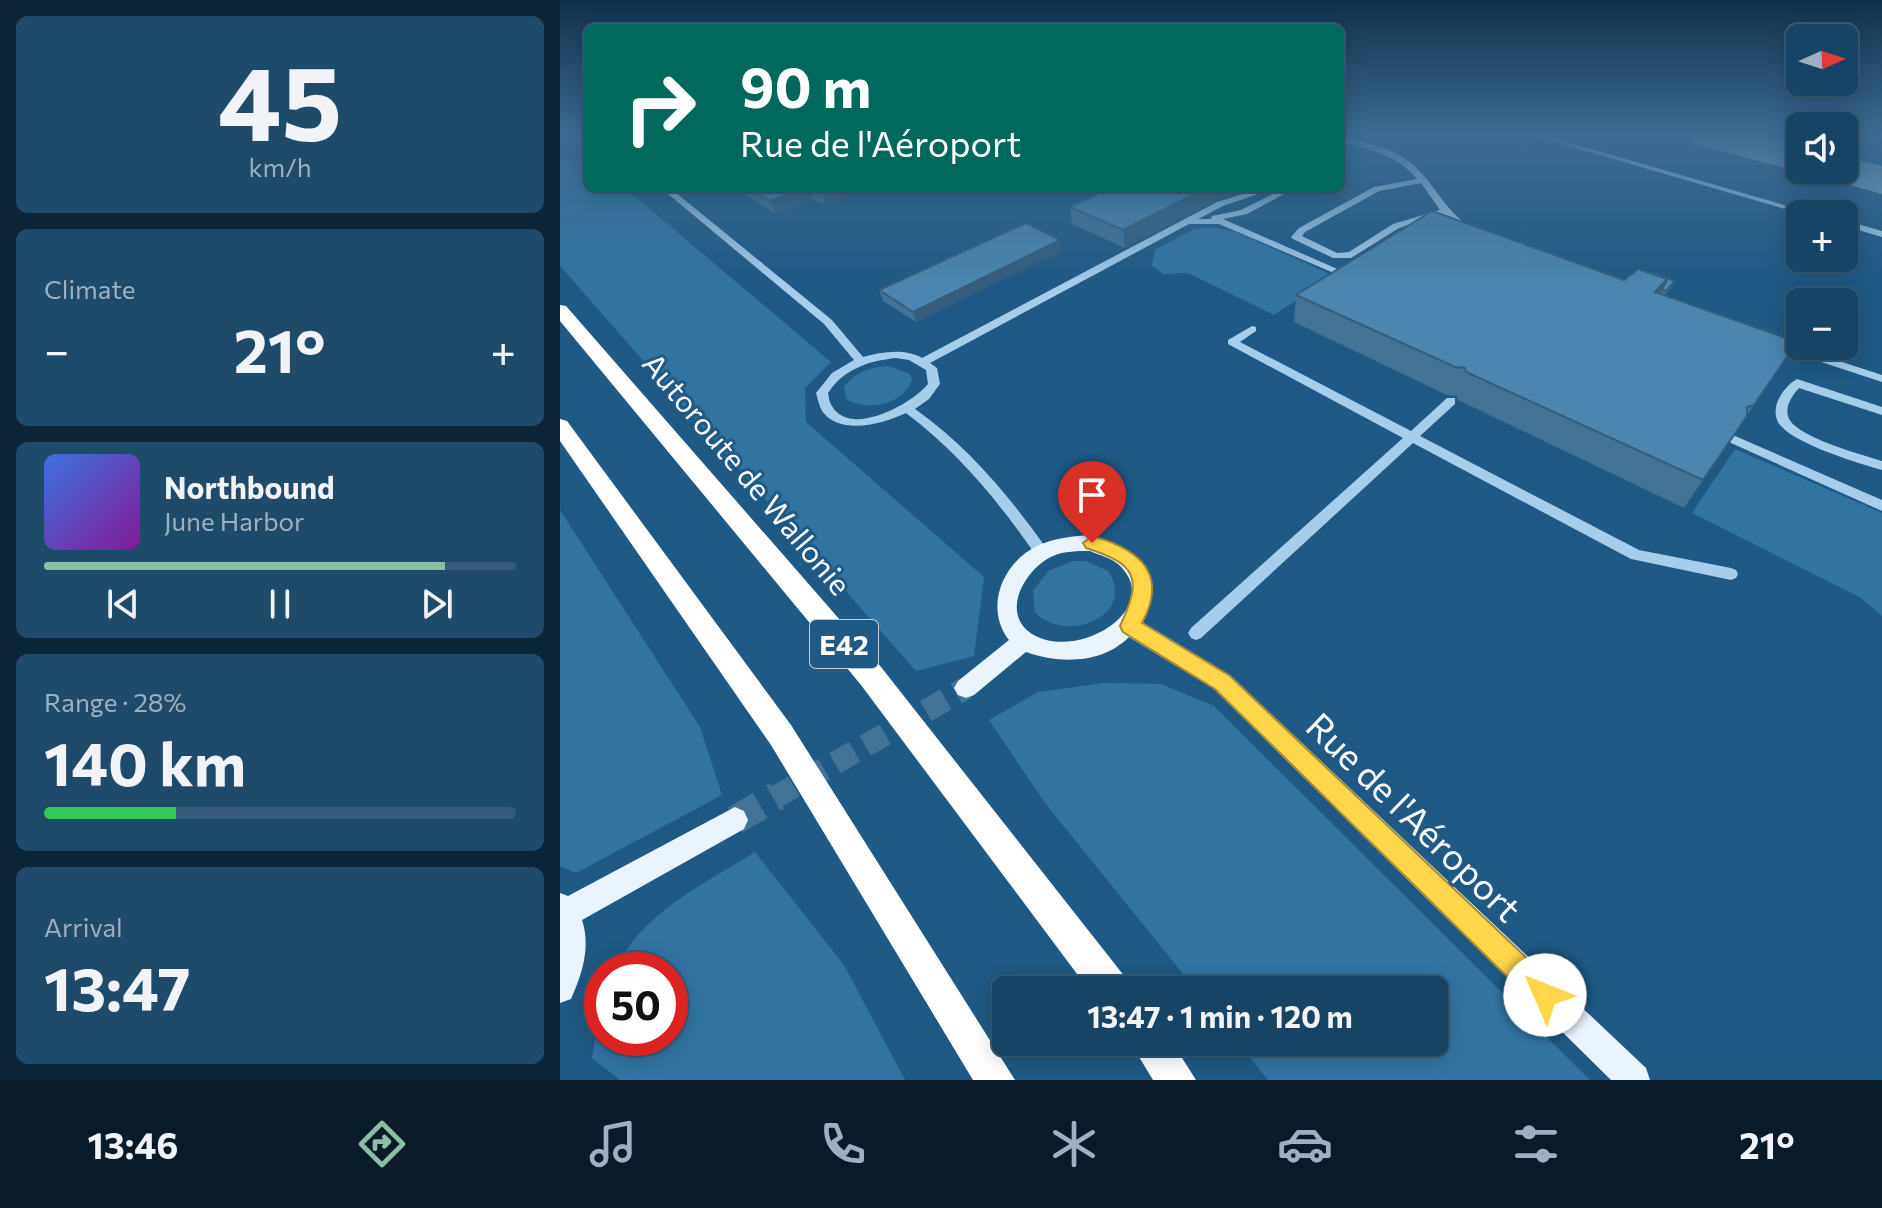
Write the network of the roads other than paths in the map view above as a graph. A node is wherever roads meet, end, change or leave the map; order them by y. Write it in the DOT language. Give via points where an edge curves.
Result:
graph roads {
  1 [pos="1397,185"];
  2 [pos="1424,185"];
  3 [pos="1711,185"];
  4 [pos="670,192"];
  5 [pos="1258,192"];
  6 [pos="1283,192"];
  7 [pos="1786,207"];
  8 [pos="1444,211"];
  9 [pos="1203,220"];
  10 [pos="1184,223"];
  11 [pos="1858,227"];
  12 [pos="1475,232"];
  13 [pos="1882,234"];
  14 [pos="1337,271"];
  15 [pos="560,310"];
  16 [pos="1252,329"];
  17 [pos="1760,338"];
  18 [pos="860,361"];
  19 [pos="924,362"];
  20 [pos="1882,379"];
  21 [pos="1451,401"];
  22 [pos="909,410"];
  23 [pos="1882,411"];
  24 [pos="560,426"];
  25 [pos="1411,437"];
  26 [pos="1735,440"];
  27 [pos="1882,466"];
  28 [pos="1882,506"];
  29 [pos="1042,553"];
  30 [pos="1731,574"];
  31 [pos="1130,626"];
  32 [pos="1196,633"];
  33 [pos="1023,641"];
  34 [pos="966,688"];
  35 [pos="735,820"];
  36 [pos="563,910"];
  37 [pos="1101,976"];
  38 [pos="560,988"];
  39 [pos="1159,1056"];
  40 [pos="995,1080"];
  41 [pos="1176,1080"];
  42 [pos="1634,1080"];
  1 -- 8 [label="street" via="1377,189 1296,237 1336,256 1351,255 1396,226"];
  2 -- 8 [label="street"];
  3 -- 7 [label="street"];
  4 -- 18 [label="street" via="828,322"];
  5 -- 10 [label="street"];
  6 -- 9 [label="street" via="1244,212"];
  8 -- 12 [label="street"];
  9 -- 10 [label="street"];
  9 -- 14 [label="street" via="1220,221"];
  10 -- 19 [label="street"];
  11 -- 13 [label="street"];
  15 -- 37 [label="highway, Autoroute de Wallonie / E42" via="871,676"];
  16 -- 25 [label="street" via="1232,342"];
  17 -- 20 [label="street"];
  18 -- 19 [label="street" via="896,355"];
  18 -- 22 [label="street" via="829,380 822,393 831,414 867,422"];
  19 -- 22 [label="street" via="934,384"];
  21 -- 25 [label="street"];
  22 -- 29 [label="street" via="937,429 1004,498"];
  23 -- 27 [label="street" via="1797,383 1786,392 1781,413 1799,432"];
  24 -- 40 [label="highway" via="781,735"];
  25 -- 30 [label="street" via="1636,555"];
  25 -- 32 [label="street"];
  26 -- 28 [label="street"];
  29 -- 31 [label="main road" via="1092,543 1116,549 1134,563 1144,582 1142,604"];
  29 -- 33 [label="main road" via="1022,567 1010,584 1005,605 1009,624"];
  31 -- 33 [label="main road" via="1107,643 1078,653 1048,652"];
  31 -- 42 [label="main road, Rue de l'Aéroport" via="1222,682"];
  33 -- 34 [label="main road"];
  35 -- 36 [label="main road"];
  36 -- 38 [label="main road" via="573,941"];
  39 -- 41 [label="highway"];
}
